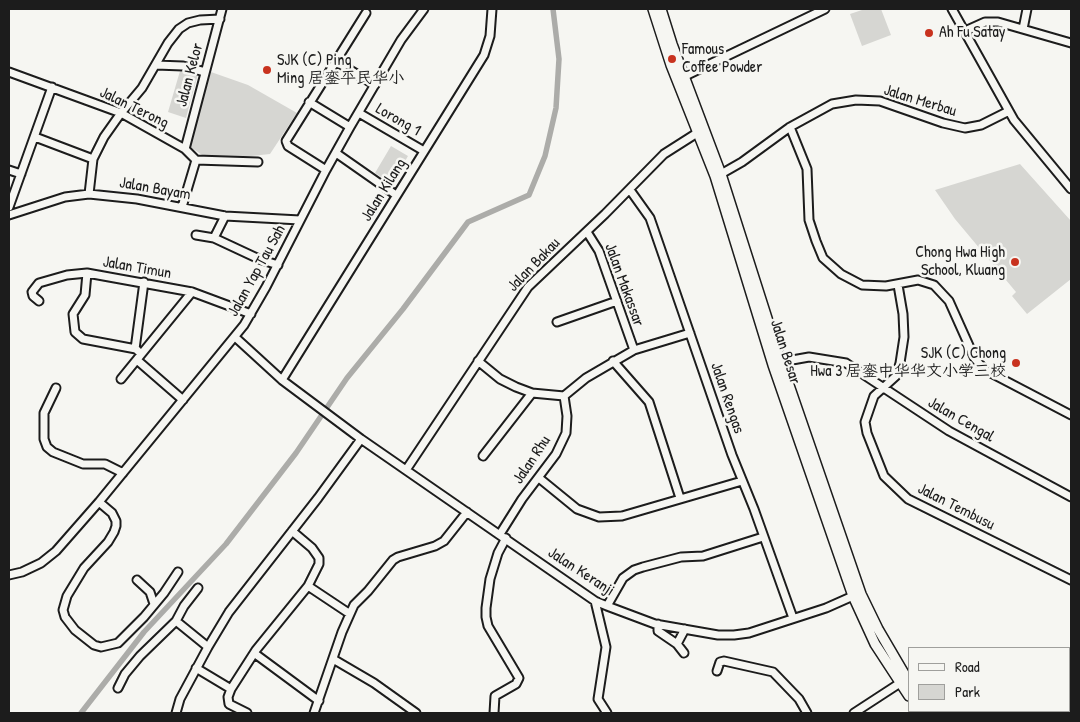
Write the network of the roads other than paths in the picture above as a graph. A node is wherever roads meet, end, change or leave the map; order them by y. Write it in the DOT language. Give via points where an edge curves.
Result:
graph roads {
  1 [pos="222,9"];
  2 [pos="424,9"];
  3 [pos="492,9"];
  4 [pos="653,9"];
  5 [pos="661,9"];
  6 [pos="825,9"];
  7 [pos="952,9"];
  8 [pos="1027,9"];
  9 [pos="366,13"];
  10 [pos="220,20"];
  11 [pos="1023,28"];
  12 [pos="965,31"];
  13 [pos="1071,43"];
  14 [pos="335,61"];
  15 [pos="156,65"];
  16 [pos="9,72"];
  17 [pos="205,72"];
  18 [pos="685,76"];
  19 [pos="375,85"];
  20 [pos="52,88"];
  21 [pos="310,102"];
  22 [pos="1008,111"];
  23 [pos="120,113"];
  24 [pos="359,113"];
  25 [pos="350,127"];
  26 [pos="790,127"];
  27 [pos="697,133"];
  28 [pos="35,137"];
  29 [pos="185,149"];
  30 [pos="424,151"];
  31 [pos="336,153"];
  32 [pos="93,159"];
  33 [pos="196,160"];
  34 [pos="258,162"];
  35 [pos="9,170"];
  36 [pos="326,170"];
  37 [pos="21,174"];
  38 [pos="721,174"];
  39 [pos="1071,189"];
  40 [pos="630,190"];
  41 [pos="89,194"];
  42 [pos="396,195"];
  43 [pos="9,207"];
  44 [pos="182,208"];
  45 [pos="9,215"];
  46 [pos="225,216"];
  47 [pos="300,220"];
  48 [pos="587,232"];
  49 [pos="196,235"];
  50 [pos="214,238"];
  51 [pos="278,265"];
  52 [pos="87,273"];
  53 [pos="144,282"];
  54 [pos="898,285"];
  55 [pos="192,292"];
  56 [pos="40,300"];
  57 [pos="617,301"];
  58 [pos="252,314"];
  59 [pos="557,322"];
  60 [pos="690,333"];
  61 [pos="235,337"];
  62 [pos="135,349"];
  63 [pos="634,350"];
  64 [pos="139,357"];
  65 [pos="478,361"];
  66 [pos="613,361"];
  67 [pos="781,362"];
  68 [pos="121,379"];
  69 [pos="282,380"];
  70 [pos="56,388"];
  71 [pos="883,388"];
  72 [pos="532,393"];
  73 [pos="564,396"];
  74 [pos="183,400"];
  75 [pos="1071,415"];
  76 [pos="361,439"];
  77 [pos="483,456"];
  78 [pos="406,470"];
  79 [pos="123,472"];
  80 [pos="539,478"];
  81 [pos="742,481"];
  82 [pos="1071,497"];
  83 [pos="680,498"];
  84 [pos="99,502"];
  85 [pos="467,512"];
  86 [pos="292,531"];
  87 [pos="503,536"];
  88 [pos="763,537"];
  89 [pos="178,572"];
  90 [pos="9,575"];
  91 [pos="137,580"];
  92 [pos="1071,580"];
  93 [pos="308,586"];
  94 [pos="198,588"];
  95 [pos="853,596"];
  96 [pos="595,601"];
  97 [pos="154,604"];
  98 [pos="607,606"];
  99 [pos="350,614"];
  100 [pos="793,618"];
  101 [pos="176,621"];
  102 [pos="658,624"];
  103 [pos="685,629"];
  104 [pos="677,644"];
  105 [pos="208,647"];
  106 [pos="254,653"];
  107 [pos="684,653"];
  108 [pos="333,659"];
  109 [pos="196,668"];
  110 [pos="717,670"];
  111 [pos="904,683"];
  112 [pos="118,688"];
  113 [pos="231,689"];
  114 [pos="319,701"];
  115 [pos="176,713"];
  116 [pos="247,713"];
  117 [pos="314,713"];
  118 [pos="416,713"];
  119 [pos="494,713"];
  120 [pos="607,713"];
  121 [pos="807,713"];
  122 [pos="854,713"];
  1 -- 10 [label="street, Jalan Kelor"];
  2 -- 19 [label="street, Jalan Yap Tau Sah" via="401,40"];
  3 -- 30 [label="street, Jalan Kilang" via="488,47"];
  4 -- 27 [label="main road, Jalan Besar" via="670,65"];
  5 -- 18 [label="main road, Jalan Besar"];
  6 -- 18 [label="street"];
  7 -- 12 [label="street"];
  8 -- 11 [label="street"];
  9 -- 14 [label="street"];
  10 -- 15 [label="street" via="200,20 179,29"];
  10 -- 17 [label="street, Jalan Kelor"];
  11 -- 12 [label="street" via="985,22"];
  11 -- 13 [label="street"];
  12 -- 22 [label="street"];
  14 -- 19 [label="street"];
  14 -- 21 [label="street"];
  15 -- 17 [label="street" via="183,66"];
  15 -- 23 [label="street" via="142,88"];
  16 -- 20 [label="street, Jalan Terong"];
  17 -- 29 [label="street, Jalan Kelor"];
  18 -- 38 [label="main road, Jalan Besar"];
  19 -- 24 [label="street, Jalan Yap Tau Sah"];
  20 -- 23 [label="street, Jalan Terong"];
  20 -- 28 [label="street"];
  21 -- 25 [label="street"];
  21 -- 36 [label="street" via="286,144"];
  22 -- 26 [label="street, Jalan Merbau" via="982,126 965,128 880,101 856,100 832,104"];
  22 -- 39 [label="street"];
  23 -- 29 [label="street, Jalan Terong"];
  23 -- 32 [label="street"];
  24 -- 25 [label="street, Jalan Yap Tau Sah"];
  24 -- 30 [label="street, Lorong 1"];
  25 -- 31 [label="street, Jalan Yap Tau Sah"];
  26 -- 38 [label="street, Jalan Merbau"];
  26 -- 54 [label="street" via="807,169 809,220 824,258 841,274 862,285"];
  27 -- 40 [label="street, Jalan Bakau" via="664,154"];
  27 -- 95 [label="main road, Jalan Besar" via="715,176 773,364"];
  28 -- 32 [label="street"];
  28 -- 37 [label="street"];
  29 -- 33 [label="street, Jalan Terong"];
  30 -- 42 [label="street, Jalan Kilang"];
  31 -- 36 [label="street, Jalan Yap Tau Sah"];
  31 -- 42 [label="street"];
  32 -- 41 [label="street"];
  33 -- 34 [label="street"];
  33 -- 44 [label="street"];
  35 -- 37 [label="street"];
  36 -- 47 [label="street, Jalan Yap Tau Sah"];
  37 -- 43 [label="street"];
  38 -- 67 [label="main road, Jalan Besar"];
  40 -- 48 [label="street, Jalan Bakau"];
  40 -- 60 [label="street, Jalan Rengas" via="650,218"];
  41 -- 44 [label="street, Jalan Bayam"];
  41 -- 45 [label="street, Jalan Bayam" via="65,197"];
  42 -- 69 [label="street, Jalan Kilang"];
  44 -- 46 [label="street, Jalan Bayam"];
  46 -- 47 [label="street, Jalan Bayam"];
  46 -- 50 [label="street"];
  47 -- 51 [label="street, Jalan Yap Tau Sah"];
  48 -- 57 [label="street, Jalan Makassar" via="599,251"];
  48 -- 65 [label="street, Jalan Bakau" via="528,287"];
  49 -- 50 [label="street"];
  50 -- 51 [label="street"];
  51 -- 58 [label="street, Jalan Yap Tau Sah"];
  52 -- 53 [label="street, Jalan Timun"];
  52 -- 56 [label="street, Jalan Timun" via="39,283 32,292"];
  52 -- 62 [label="street" via="85,295 73,314 78,337"];
  53 -- 55 [label="street, Jalan Timun"];
  53 -- 62 [label="street"];
  54 -- 71 [label="street, Jalan Tembusu" via="904,337 896,376"];
  54 -- 75 [label="street" via="918,280 934,285 949,301 975,359 985,370"];
  55 -- 58 [label="street, Jalan Timun"];
  55 -- 64 [label="street"];
  57 -- 59 [label="street"];
  57 -- 63 [label="street, Jalan Makassar"];
  58 -- 61 [label="street, Jalan Yap Tau Sah"];
  60 -- 63 [label="street"];
  60 -- 81 [label="street, Jalan Rengas"];
  61 -- 69 [label="street"];
  61 -- 74 [label="street, Jalan Yap Tau Sah"];
  62 -- 64 [label="street"];
  63 -- 66 [label="street"];
  64 -- 68 [label="street"];
  64 -- 74 [label="street"];
  65 -- 72 [label="street" via="500,378"];
  65 -- 78 [label="street, Jalan Bakau"];
  66 -- 73 [label="street"];
  66 -- 83 [label="street" via="649,402"];
  67 -- 71 [label="street, Jalan Cengal" via="809,357 846,363"];
  67 -- 111 [label="main road, Jalan Besar" via="861,594"];
  69 -- 76 [label="street, Jalan Keranji"];
  70 -- 79 [label="street" via="44,413 47,447 83,464 105,464"];
  71 -- 82 [label="street, Jalan Cengal" via="948,431"];
  71 -- 92 [label="street, Jalan Tembusu" via="874,396 865,422 884,476 908,499"];
  72 -- 73 [label="street"];
  72 -- 77 [label="street"];
  73 -- 80 [label="street, Jalan Rhu" via="566,433"];
  74 -- 79 [label="street, Jalan Yap Tau Sah"];
  76 -- 78 [label="street, Jalan Keranji"];
  76 -- 86 [label="street"];
  78 -- 85 [label="street, Jalan Keranji"];
  79 -- 84 [label="street, Jalan Yap Tau Sah"];
  80 -- 83 [label="street" via="577,509 599,517 622,516"];
  80 -- 87 [label="street, Jalan Rhu" via="522,499"];
  81 -- 83 [label="street"];
  81 -- 88 [label="street, Jalan Rengas"];
  84 -- 90 [label="street, Jalan Yap Tau Sah" via="56,552 22,572"];
  84 -- 97 [label="street" via="115,518 114,532 84,568 67,596 65,617 94,645 106,647 118,643"];
  85 -- 87 [label="street, Jalan Keranji"];
  85 -- 99 [label="street" via="444,541 393,560"];
  86 -- 93 [label="street" via="319,558"];
  86 -- 105 [label="street" via="229,612"];
  87 -- 96 [label="street, Jalan Keranji"];
  87 -- 119 [label="street, Jalan Rhu" via="490,579 486,617 488,626 519,678 516,684 496,694"];
  88 -- 98 [label="street" via="703,556 681,557 634,570 623,578"];
  88 -- 100 [label="street, Jalan Rengas"];
  89 -- 97 [label="street"];
  91 -- 97 [label="street" via="150,592"];
  93 -- 99 [label="street"];
  93 -- 106 [label="street"];
  94 -- 101 [label="street"];
  95 -- 100 [label="street, Jalan Keranji"];
  95 -- 111 [label="main road, Jalan Besar" via="876,644"];
  96 -- 98 [label="street, Jalan Keranji"];
  96 -- 120 [label="street" via="606,647 598,698"];
  98 -- 102 [label="street, Jalan Keranji"];
  99 -- 108 [label="street"];
  100 -- 103 [label="street, Jalan Keranji" via="734,636"];
  101 -- 105 [label="street"];
  101 -- 112 [label="street" via="140,656"];
  102 -- 103 [label="street, Jalan Keranji"];
  102 -- 104 [label="street" via="658,631"];
  103 -- 104 [label="street"];
  104 -- 107 [label="street"];
  105 -- 109 [label="street"];
  106 -- 113 [label="street"];
  106 -- 114 [label="street"];
  108 -- 114 [label="street"];
  108 -- 118 [label="street"];
  109 -- 113 [label="street"];
  109 -- 115 [label="street"];
  110 -- 121 [label="street" via="720,662 724,661 773,672 799,699"];
  111 -- 122 [label="street"];
  113 -- 116 [label="street" via="229,704"];
  114 -- 117 [label="street"];
}
